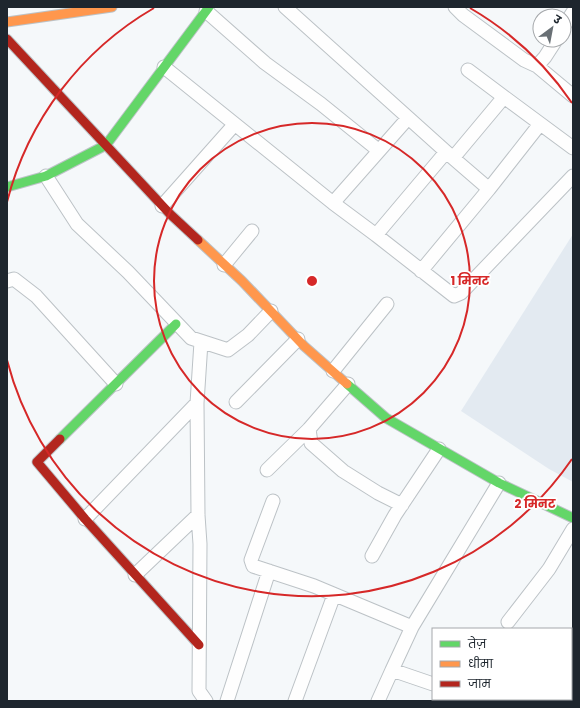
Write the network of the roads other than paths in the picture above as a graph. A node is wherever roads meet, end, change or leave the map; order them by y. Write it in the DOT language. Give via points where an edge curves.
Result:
graph roads {
  1 [pos="112,7"];
  2 [pos="285,7"];
  3 [pos="455,7"];
  4 [pos="208,9"];
  5 [pos="7,22"];
  6 [pos="7,39"];
  7 [pos="551,48"];
  8 [pos="537,66"];
  9 [pos="164,67"];
  10 [pos="468,70"];
  11 [pos="573,96"];
  12 [pos="504,97"];
  13 [pos="408,118"];
  14 [pos="234,124"];
  15 [pos="540,124"];
  16 [pos="106,145"];
  17 [pos="573,148"];
  18 [pos="378,150"];
  19 [pos="449,155"];
  20 [pos="46,176"];
  21 [pos="573,176"];
  22 [pos="7,187"];
  23 [pos="489,189"];
  24 [pos="333,203"];
  25 [pos="162,206"];
  26 [pos="252,232"];
  27 [pos="376,235"];
  28 [pos="224,265"];
  29 [pos="421,271"];
  30 [pos="7,281"];
  31 [pos="386,304"];
  32 [pos="271,311"];
  33 [pos="176,324"];
  34 [pos="298,339"];
  35 [pos="201,342"];
  36 [pos="333,371"];
  37 [pos="116,384"];
  38 [pos="348,384"];
  39 [pos="236,402"];
  40 [pos="197,403"];
  41 [pos="309,429"];
  42 [pos="439,449"];
  43 [pos="267,470"];
  44 [pos="499,483"];
  45 [pos="273,501"];
  46 [pos="402,504"];
  47 [pos="198,515"];
  48 [pos="573,518"];
  49 [pos="85,519"];
  50 [pos="573,529"];
  51 [pos="372,556"];
  52 [pos="269,571"];
  53 [pos="135,575"];
  54 [pos="334,595"];
  55 [pos="508,622"];
  56 [pos="412,627"];
  57 [pos="199,645"];
  58 [pos="392,670"];
  59 [pos="432,684"];
  60 [pos="206,701"];
  61 [pos="227,701"];
  62 [pos="295,701"];
  63 [pos="378,701"];
  1 -- 5 [label="street"];
  2 -- 13 [label="street"];
  3 -- 8 [label="street" via="524,60"];
  4 -- 9 [label="street"];
  4 -- 18 [label="street" via="265,63"];
  6 -- 16 [label="street"];
  7 -- 8 [label="street"];
  8 -- 11 [label="street"];
  9 -- 14 [label="street"];
  9 -- 16 [label="street"];
  10 -- 12 [label="street"];
  12 -- 15 [label="street"];
  12 -- 19 [label="street"];
  13 -- 18 [label="street"];
  13 -- 19 [label="street"];
  14 -- 24 [label="street"];
  14 -- 25 [label="street"];
  15 -- 17 [label="street"];
  15 -- 23 [label="street"];
  16 -- 20 [label="street"];
  16 -- 25 [label="street"];
  18 -- 24 [label="street"];
  19 -- 23 [label="street"];
  19 -- 27 [label="street"];
  20 -- 22 [label="street"];
  20 -- 33 [label="street" via="77,224 128,272"];
  21 -- 29 [label="street" via="462,293 454,296"];
  23 -- 29 [label="street"];
  24 -- 27 [label="street"];
  25 -- 28 [label="street"];
  26 -- 28 [label="street"];
  27 -- 29 [label="street"];
  28 -- 32 [label="street"];
  30 -- 37 [label="street" via="14,279 36,296"];
  31 -- 36 [label="street"];
  32 -- 34 [label="street"];
  32 -- 35 [label="street" via="228,350"];
  33 -- 35 [label="street" via="191,338"];
  33 -- 37 [label="street"];
  34 -- 36 [label="street"];
  34 -- 39 [label="street"];
  35 -- 40 [label="street"];
  36 -- 38 [label="street"];
  37 -- 49 [label="street" via="37,462"];
  38 -- 41 [label="street"];
  38 -- 42 [label="street" via="386,418"];
  40 -- 47 [label="street"];
  40 -- 49 [label="street"];
  41 -- 43 [label="street"];
  41 -- 46 [label="street" via="311,443 343,471 378,493"];
  42 -- 44 [label="street"];
  42 -- 46 [label="street"];
  44 -- 48 [label="street"];
  44 -- 56 [label="street"];
  45 -- 52 [label="street" via="250,560 253,566"];
  46 -- 51 [label="street"];
  47 -- 53 [label="street"];
  47 -- 57 [label="street"];
  49 -- 53 [label="street"];
  50 -- 55 [label="street" via="549,570"];
  52 -- 54 [label="street"];
  52 -- 61 [label="street"];
  53 -- 57 [label="street"];
  54 -- 56 [label="street"];
  54 -- 62 [label="street"];
  56 -- 58 [label="street"];
  57 -- 60 [label="street" via="199,692"];
  58 -- 59 [label="street"];
  58 -- 63 [label="street"];
}
